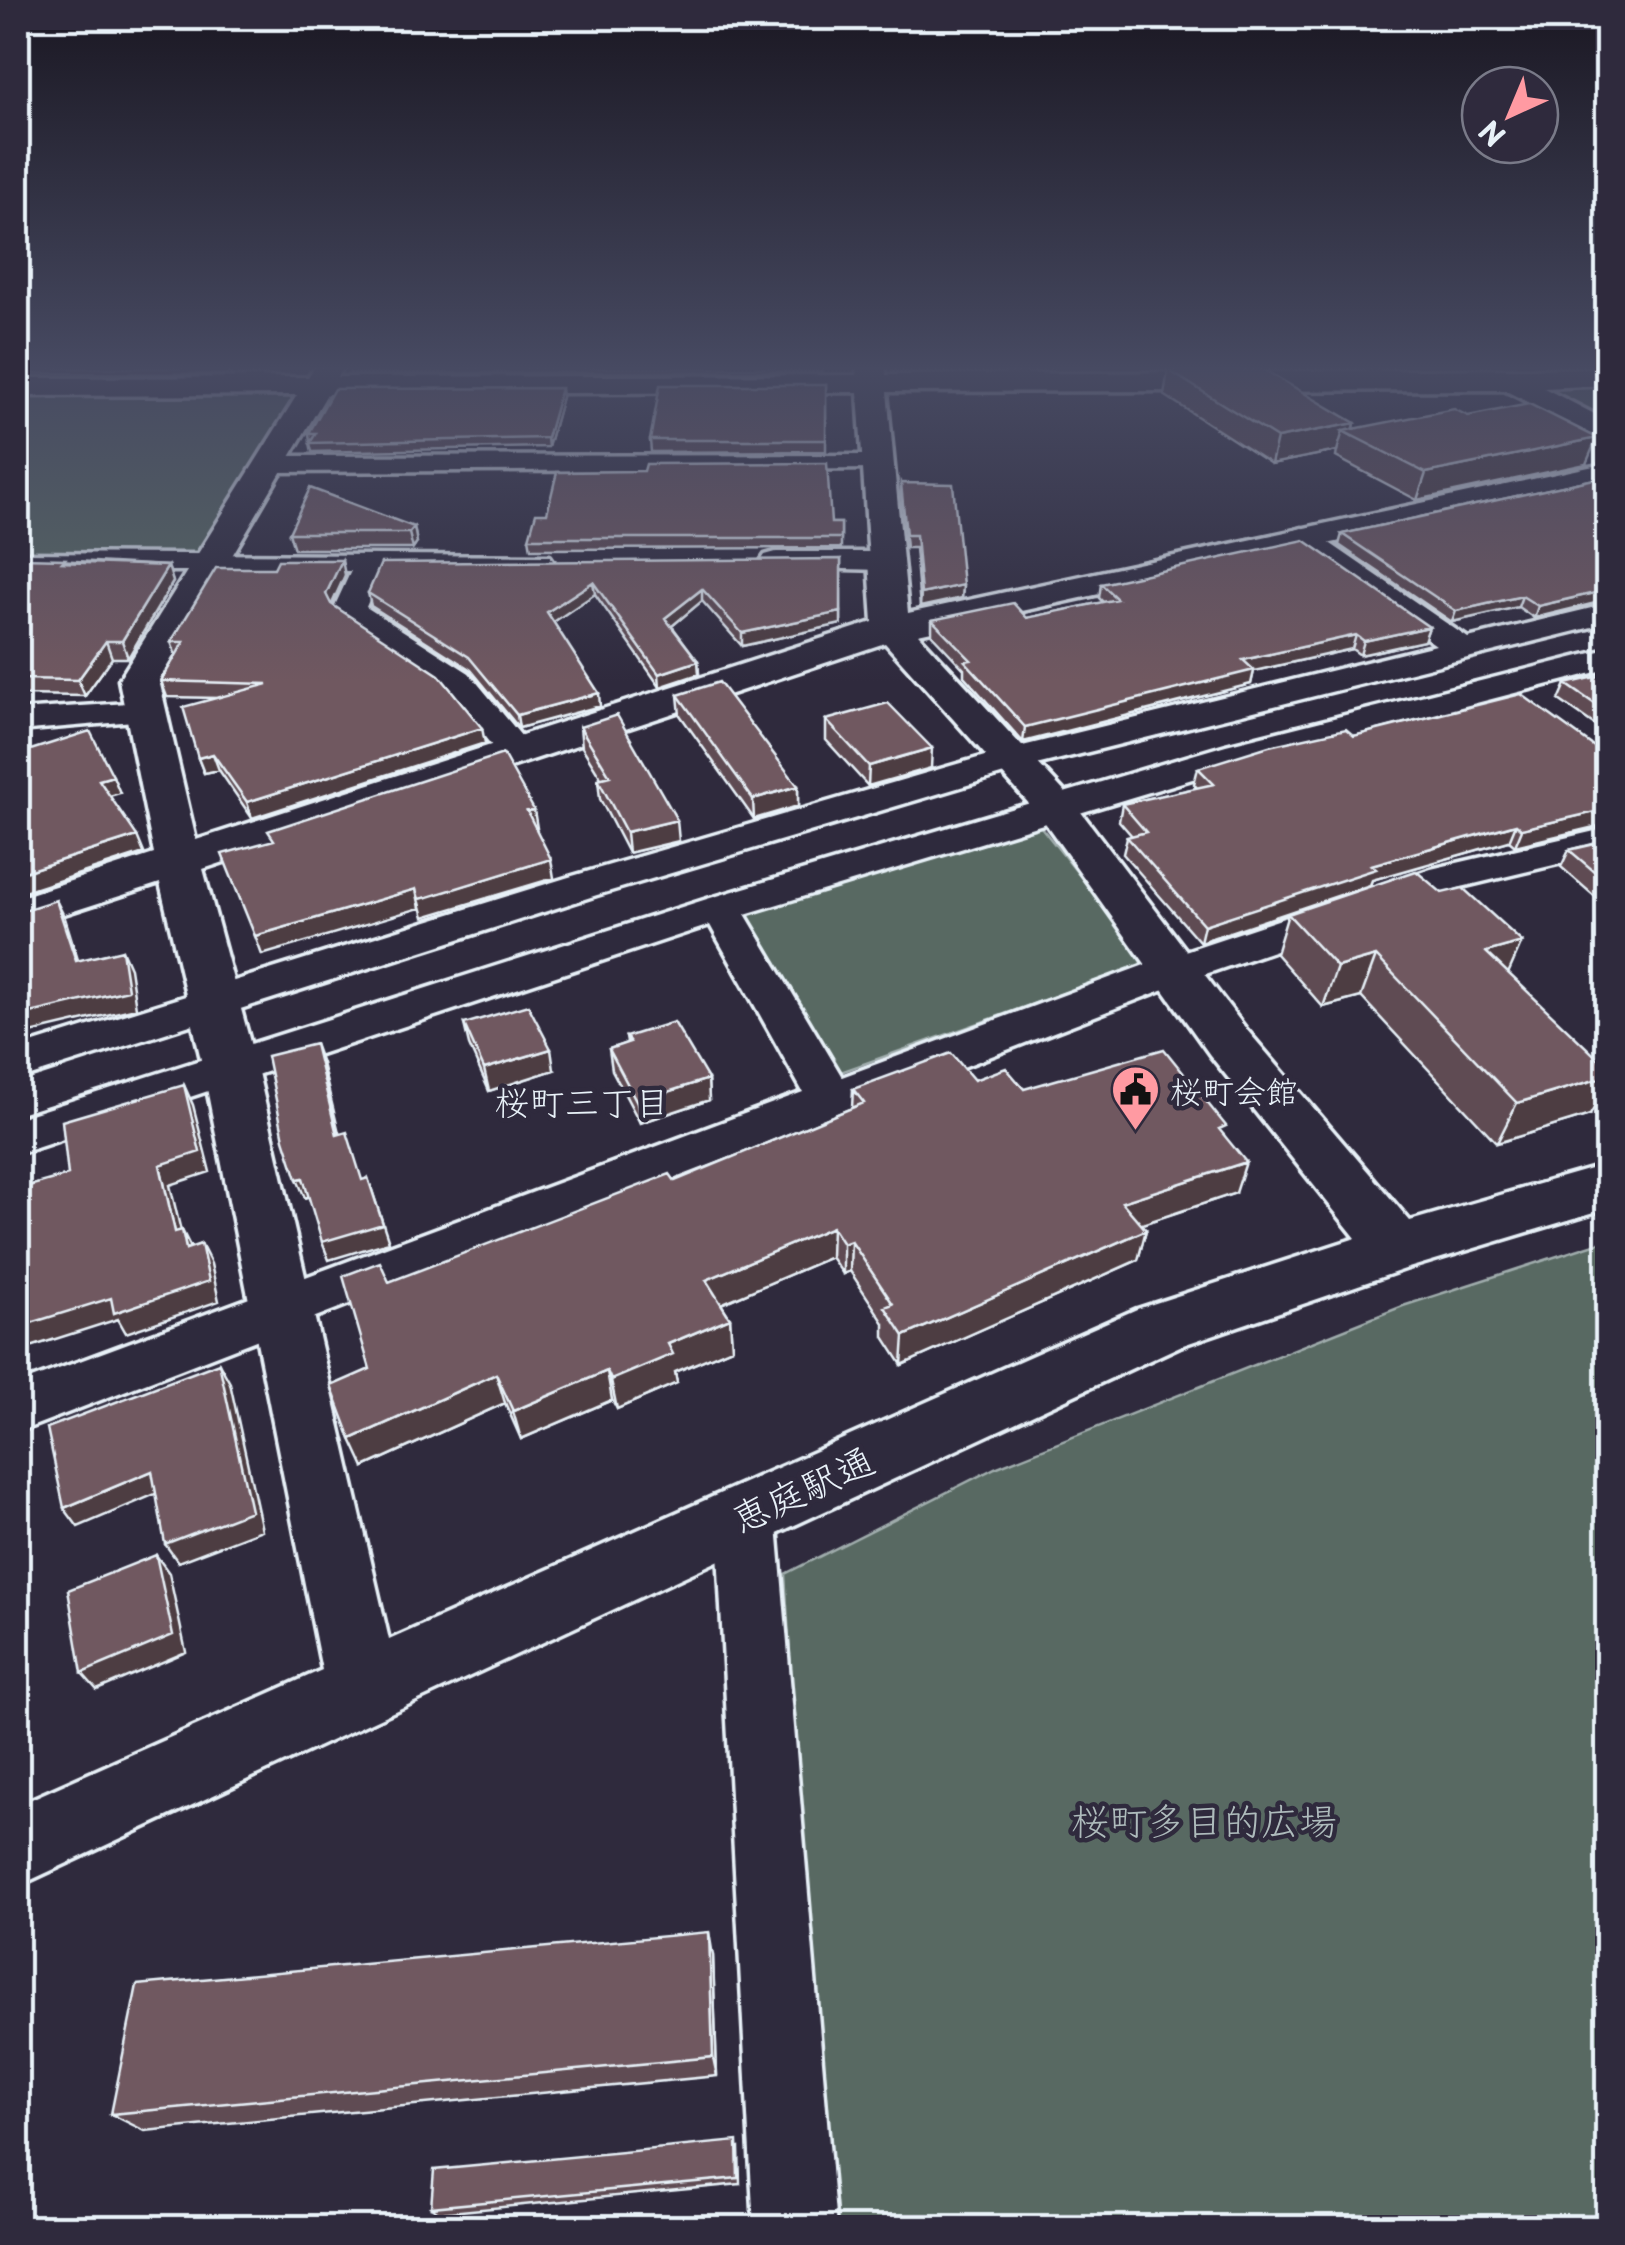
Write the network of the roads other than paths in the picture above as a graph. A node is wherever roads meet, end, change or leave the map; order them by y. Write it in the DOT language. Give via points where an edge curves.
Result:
graph roads {
  1 [pos="266,473"];
  2 [pos="877,473"];
  3 [pos="1604,473"];
  4 [pos="1302,537"];
  5 [pos="745,561"];
  6 [pos="883,561"];
  7 [pos="18,562"];
  8 [pos="212,562"];
  9 [pos="370,562"];
  10 [pos="567,562"];
  11 [pos="1608,613"];
  12 [pos="892,628"];
  13 [pos="1460,648"];
  14 [pos="1608,659"];
  15 [pos="1506,684"];
  16 [pos="145,712"];
  17 [pos="1550,715"];
  18 [pos="26,737"];
  19 [pos="514,749"];
  20 [pos="1016,759"];
  21 [pos="1056,808"];
  22 [pos="1608,840"];
  23 [pos="178,861"];
  24 [pos="720,908"];
  25 [pos="18,914"];
  26 [pos="1173,970"];
  27 [pos="212,1003"];
  28 [pos="18,1064"];
  29 [pos="230,1068"];
  30 [pos="832,1101"];
  31 [pos="18,1136"];
  32 [pos="1608,1186"];
  33 [pos="1398,1248"];
  34 [pos="282,1309"];
  35 [pos="18,1408"];
  36 [pos="746,1513"];
  37 [pos="363,1688"];
  38 [pos="18,1846"];
  39 [pos="795,2228"];
  1 -- 8 [label="street"];
  2 -- 6 [label="street"];
  3 -- 4 [label="street"];
  4 -- 12 [label="street"];
  4 -- 13 [label="street"];
  5 -- 6 [label="street"];
  6 -- 12 [label="street"];
  7 -- 8 [label="street"];
  8 -- 9 [label="street"];
  8 -- 16 [label="street" via="139,680"];
  9 -- 10 [label="street"];
  9 -- 19 [label="street" via="349,610 457,680"];
  11 -- 13 [label="street"];
  12 -- 19 [label="street"];
  12 -- 20 [label="street"];
  13 -- 20 [label="street"];
  14 -- 15 [label="street"];
  15 -- 17 [label="street"];
  15 -- 21 [label="street"];
  16 -- 18 [label="street" via="60,721"];
  16 -- 23 [label="street"];
  19 -- 23 [label="street"];
  20 -- 21 [label="street"];
  20 -- 27 [label="street"];
  21 -- 24 [label="street"];
  21 -- 26 [label="street"];
  22 -- 26 [label="street" via="1444,878"];
  23 -- 25 [label="street"];
  23 -- 27 [label="street"];
  24 -- 29 [label="street"];
  24 -- 30 [label="street"];
  26 -- 30 [label="street"];
  26 -- 33 [label="street"];
  27 -- 28 [label="street"];
  27 -- 29 [label="street"];
  29 -- 31 [label="street"];
  29 -- 34 [label="street"];
  30 -- 34 [label="street"];
  32 -- 33 [label="street, 恵庭駅通"];
  33 -- 36 [label="street, 恵庭駅通" via="1159,1327"];
  34 -- 35 [label="street"];
  34 -- 37 [label="street"];
  36 -- 37 [label="street, 恵庭駅通"];
  36 -- 39 [label="street"];
  37 -- 38 [label="street, 恵庭駅通"];
}
